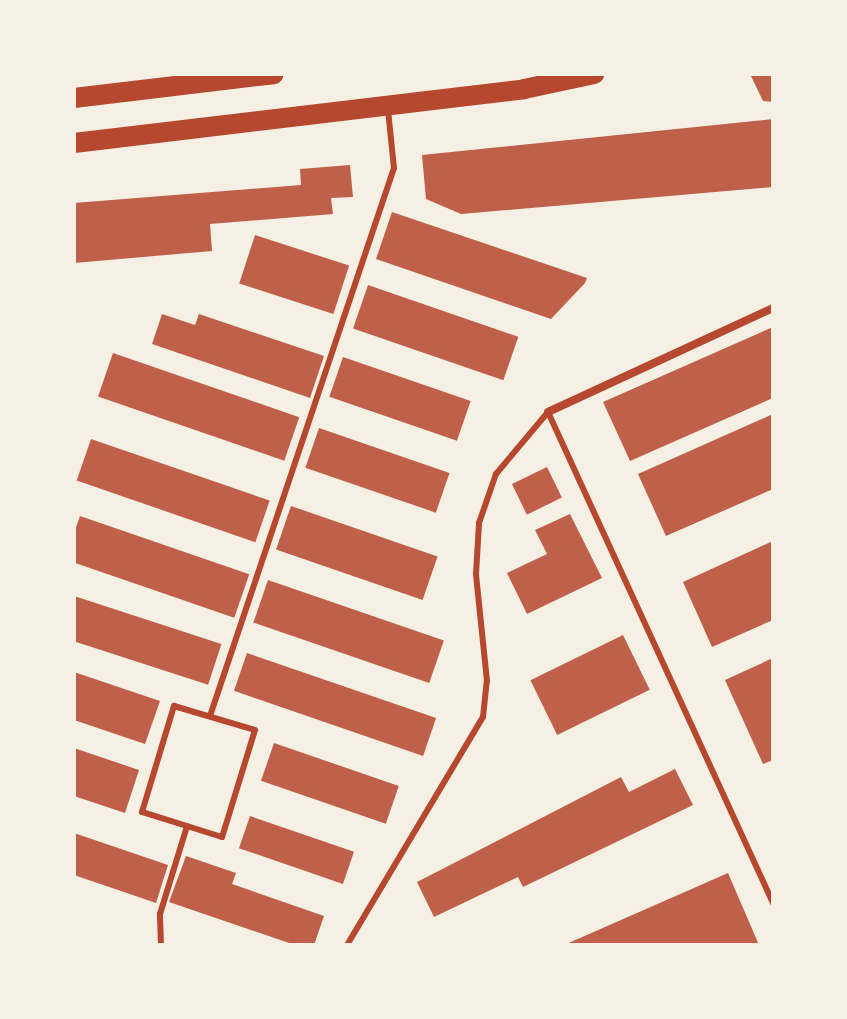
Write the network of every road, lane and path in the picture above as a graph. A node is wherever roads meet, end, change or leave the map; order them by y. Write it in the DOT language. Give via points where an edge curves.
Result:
graph roads {
  1 [pos="274,74"];
  2 [pos="594,74"];
  3 [pos="74,98"];
  4 [pos="388,105"];
  5 [pos="74,143"];
  6 [pos="773,308"];
  7 [pos="548,412"];
  8 [pos="210,716"];
  9 [pos="187,826"];
  10 [pos="773,903"];
  11 [pos="161,945"];
  12 [pos="347,945"];
  1 -- 3 [label="main road"];
  2 -- 4 [label="main road" via="524,89"];
  4 -- 5 [label="main road"];
  4 -- 8 [label="lane" via="394,168"];
  6 -- 7 [label="street"];
  7 -- 10 [label="lane"];
  7 -- 12 [label="lane" via="503,462 479,523 476,574 487,681 483,717"];
  8 -- 9 [label="lane" via="174,706 142,812"];
  8 -- 9 [label="lane" via="255,730 222,837"];
  9 -- 11 [label="lane" via="160,914"];
}
